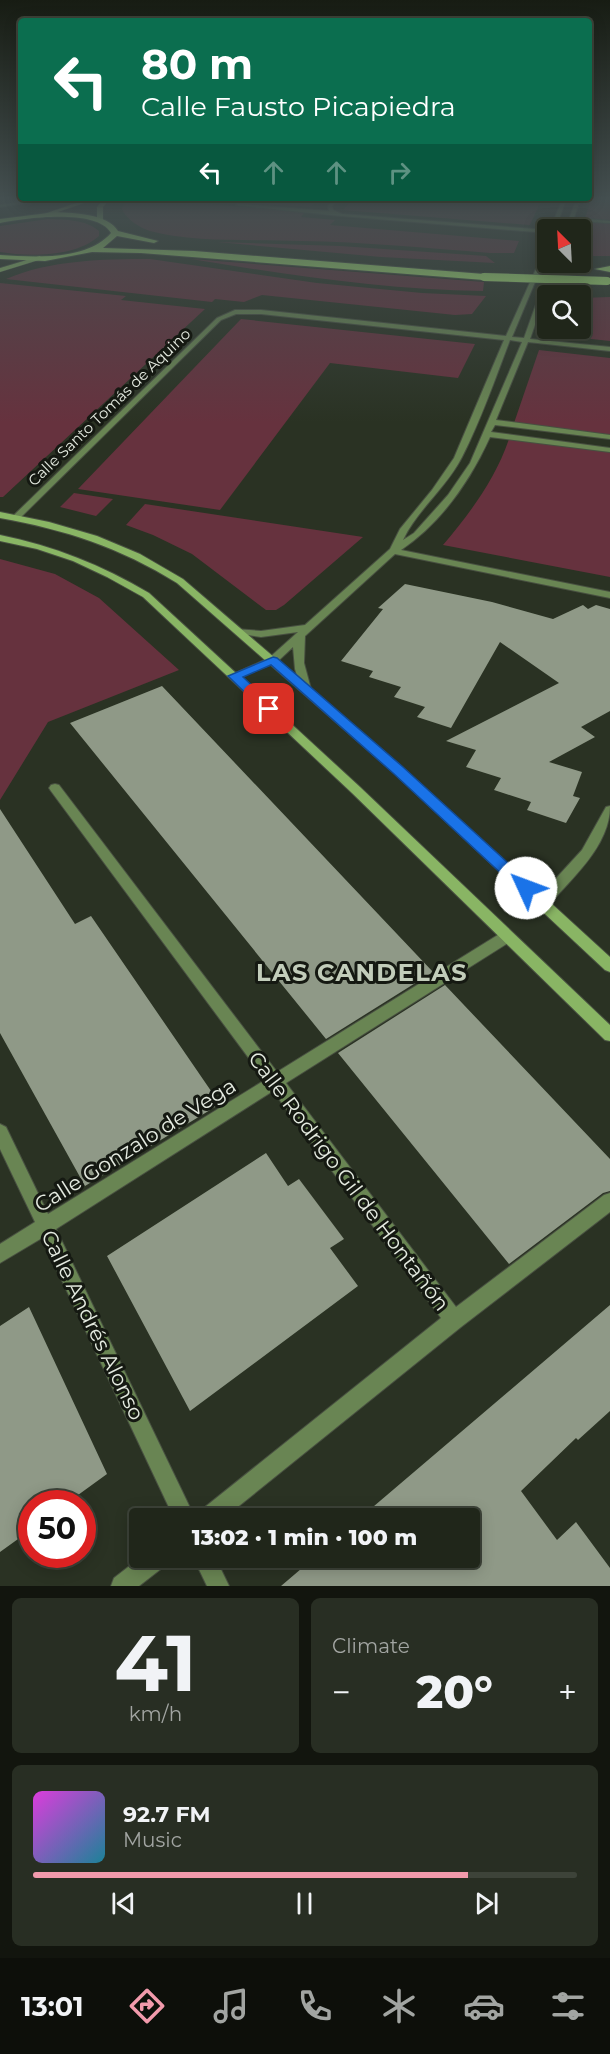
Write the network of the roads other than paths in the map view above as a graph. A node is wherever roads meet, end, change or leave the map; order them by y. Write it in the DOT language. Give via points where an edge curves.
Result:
graph roads {
  1 [pos="435,274"];
  2 [pos="535,274"];
  3 [pos="550,274"];
  4 [pos="608,281"];
  5 [pos="509,338"];
  6 [pos="526,340"];
  7 [pos="610,349"];
  8 [pos="492,422"];
  9 [pos="487,434"];
  10 [pos="610,436"];
  11 [pos="610,450"];
  12 [pos="0,515"];
  13 [pos="15,518"];
  14 [pos="0,538"];
  15 [pos="393,551"];
  16 [pos="610,595"];
  17 [pos="239,631"];
  18 [pos="304,632"];
  19 [pos="273,660"];
  20 [pos="234,676"];
  21 [pos="306,689"];
  22 [pos="56,788"];
  23 [pos="610,810"];
  24 [pos="542,903"];
  25 [pos="506,936"];
  26 [pos="610,966"];
  27 [pos="610,1035"];
  28 [pos="275,1082"];
  29 [pos="0,1132"];
  30 [pos="610,1201"];
  31 [pos="45,1226"];
  32 [pos="0,1254"];
  33 [pos="454,1320"];
  34 [pos="180,1508"];
  35 [pos="219,1508"];
  36 [pos="144,1568"];
  37 [pos="209,1568"];
  38 [pos="122,1586"];
  39 [pos="218,1586"];
  1 -- 4 [label="highway, bridge"];
  2 -- 5 [label="street"];
  3 -- 6 [label="street"];
  5 -- 6 [label="street, Calle Santo Tomás de Aquino"];
  5 -- 13 [label="street, Calle Santo Tomás de Aquino" via="235,312 219,319"];
  5 -- 15 [label="street" via="458,458 403,531"];
  6 -- 7 [label="street, Calle Santo Tomás de Aquino"];
  6 -- 8 [label="street"];
  8 -- 9 [label="street"];
  8 -- 10 [label="street"];
  9 -- 11 [label="street"];
  9 -- 15 [label="street" via="474,463 451,497 417,535"];
  12 -- 13 [label="main road"];
  13 -- 17 [label="main road" via="69,528 106,540 151,562"];
  14 -- 20 [label="main road" via="77,557 109,572 146,595"];
  15 -- 16 [label="street"];
  15 -- 18 [label="street"];
  17 -- 18 [label="street"];
  17 -- 19 [label="main road"];
  18 -- 19 [label="street"];
  18 -- 21 [label="street" via="297,651"];
  19 -- 20 [label="street"];
  19 -- 21 [label="main road"];
  20 -- 25 [label="main road"];
  21 -- 24 [label="main road"];
  22 -- 28 [label="street, Calle Rodrigo Gil de Hontañón"];
  23 -- 24 [label="street" via="587,853"];
  24 -- 26 [label="main road"];
  25 -- 27 [label="main road"];
  25 -- 28 [label="street, Calle Gonzalo de Vega"];
  28 -- 31 [label="street, Calle Gonzalo de Vega"];
  28 -- 33 [label="street, Calle Rodrigo Gil de Hontañón"];
  29 -- 31 [label="street, Calle Andrés Alonso"];
  30 -- 33 [label="street"];
  31 -- 32 [label="street, Calle Gonzalo de Vega"];
  31 -- 34 [label="street, Calle Andrés Alonso"];
  33 -- 35 [label="street, Calle Rodrigo Gil de Hontañón"];
  36 -- 38 [label="street"];
  37 -- 39 [label="street"];
}
